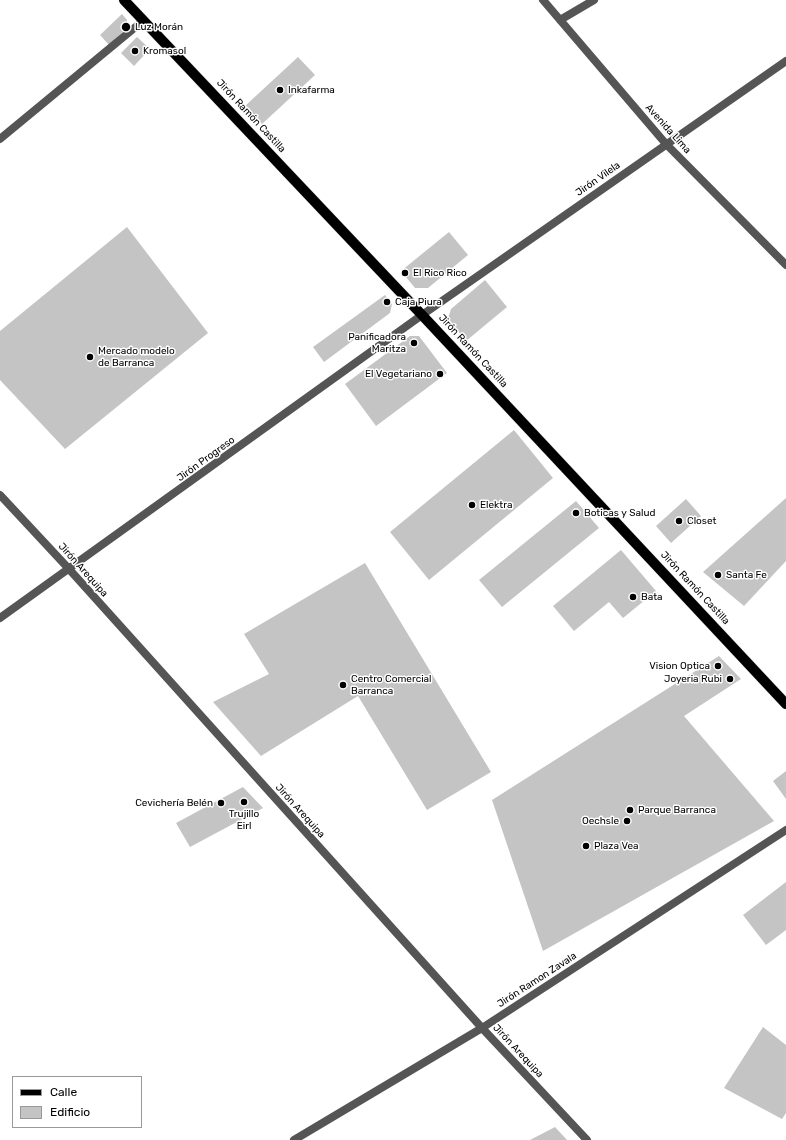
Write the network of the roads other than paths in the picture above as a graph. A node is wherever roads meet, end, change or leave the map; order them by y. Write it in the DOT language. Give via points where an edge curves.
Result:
graph roads {
  1 [pos="124,0"];
  2 [pos="543,0"];
  3 [pos="594,0"];
  4 [pos="144,20"];
  5 [pos="560,20"];
  6 [pos="786,61"];
  7 [pos="0,139"];
  8 [pos="666,144"];
  9 [pos="786,265"];
  10 [pos="422,315"];
  11 [pos="0,495"];
  12 [pos="69,569"];
  13 [pos="0,618"];
  14 [pos="786,704"];
  15 [pos="786,830"];
  16 [pos="482,1028"];
  17 [pos="294,1140"];
  18 [pos="587,1140"];
  1 -- 4 [label="main road, Jirón Ramón Castilla"];
  2 -- 5 [label="street, Avenida Lima"];
  3 -- 5 [label="street"];
  4 -- 7 [label="street"];
  4 -- 10 [label="main road, Jirón Ramón Castilla"];
  5 -- 8 [label="street, Avenida Lima"];
  6 -- 8 [label="street, Jirón Vilela"];
  8 -- 9 [label="street, Avenida Lima"];
  8 -- 10 [label="street, Jirón Vilela"];
  10 -- 12 [label="street, Jirón Progreso"];
  10 -- 14 [label="main road, Jirón Ramón Castilla"];
  11 -- 12 [label="street, Jirón Arequipa"];
  12 -- 13 [label="street, Jirón Progreso"];
  12 -- 16 [label="street, Jirón Arequipa"];
  15 -- 16 [label="street, Jirón Ramon Zavala"];
  16 -- 17 [label="street, Jirón Ramon Zavala"];
  16 -- 18 [label="street, Jirón Arequipa"];
}
